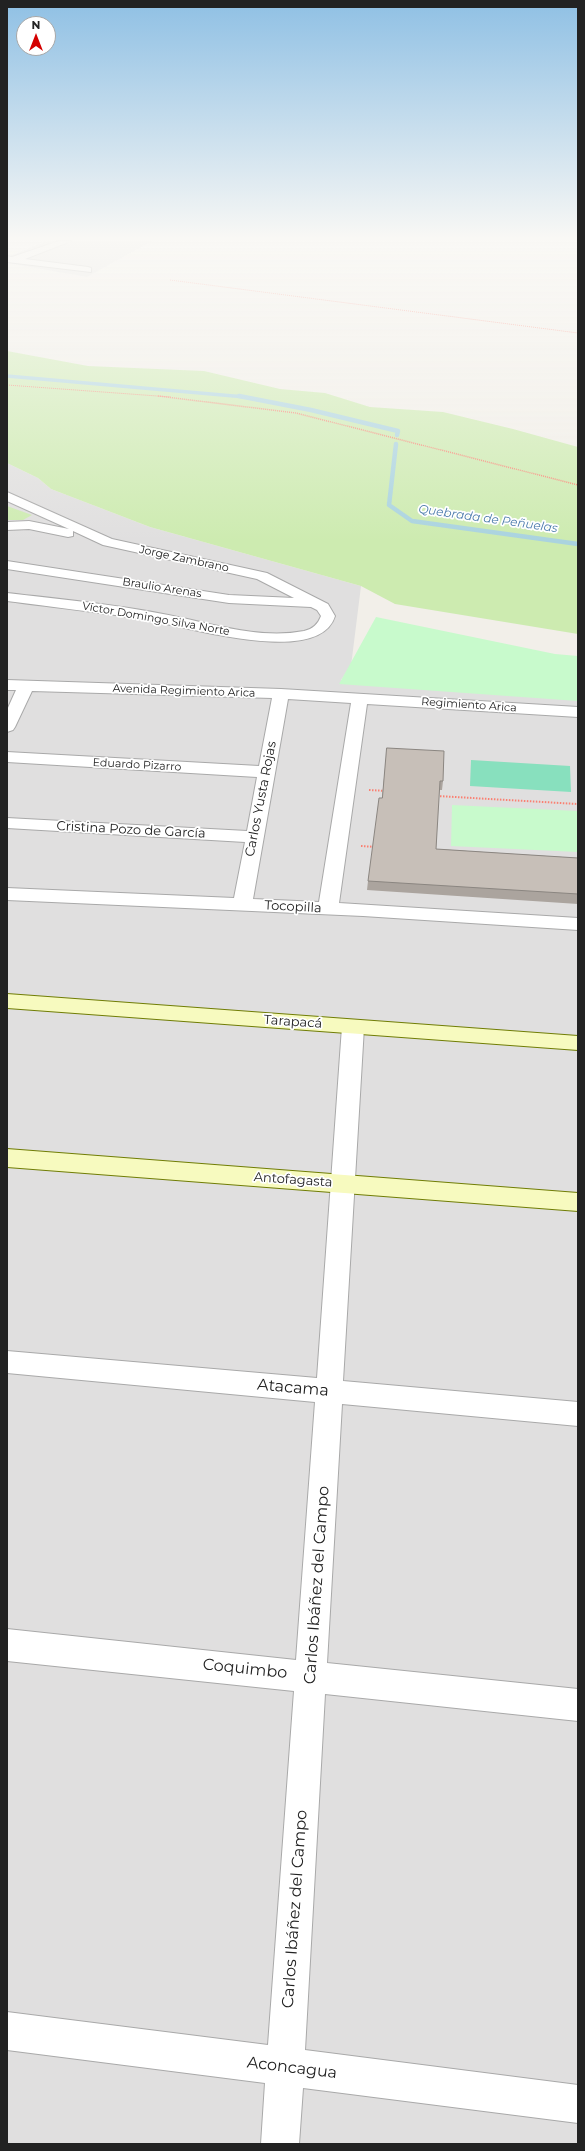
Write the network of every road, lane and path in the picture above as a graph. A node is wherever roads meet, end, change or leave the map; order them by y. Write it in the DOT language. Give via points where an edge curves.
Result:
graph roads {
  1 [pos="7,385"];
  2 [pos="578,485"];
  3 [pos="7,496"];
  4 [pos="49,515"];
  5 [pos="29,525"];
  6 [pos="7,526"];
  7 [pos="108,542"];
  8 [pos="7,565"];
  9 [pos="7,597"];
  10 [pos="317,604"];
  11 [pos="7,685"];
  12 [pos="26,686"];
  13 [pos="281,694"];
  14 [pos="360,699"];
  15 [pos="578,712"];
  16 [pos="7,727"];
  17 [pos="7,757"];
  18 [pos="267,772"];
  19 [pos="347,788"];
  20 [pos="391,792"];
  21 [pos="436,796"];
  22 [pos="578,804"];
  23 [pos="7,823"];
  24 [pos="254,836"];
  25 [pos="338,844"];
  26 [pos="377,847"];
  27 [pos="7,894"];
  28 [pos="242,905"];
  29 [pos="328,909"];
  30 [pos="578,924"];
  31 [pos="7,1001"];
  32 [pos="353,1027"];
  33 [pos="578,1043"];
  34 [pos="7,1158"];
  35 [pos="343,1184"];
  36 [pos="578,1202"];
  37 [pos="7,1362"];
  38 [pos="329,1391"];
  39 [pos="578,1414"];
  40 [pos="7,1645"];
  41 [pos="310,1676"];
  42 [pos="578,1705"];
  43 [pos="7,2032"];
  44 [pos="285,2067"];
  45 [pos="578,2104"];
  46 [pos="280,2144"];
  1 -- 2 [label="path" via="182,398 296,413"];
  3 -- 4 [label="street, Jorge Zambrano"];
  4 -- 5 [label="street"];
  4 -- 7 [label="street, Jorge Zambrano"];
  5 -- 6 [label="street"];
  5 -- 7 [label="street"];
  7 -- 10 [label="street, Jorge Zambrano" via="262,576"];
  8 -- 10 [label="street, Braulio Arenas" via="229,599"];
  9 -- 10 [label="street, Víctor Domingo Silva Norte" via="115,610 245,635 270,637 305,635 320,629 327,620 326,611"];
  11 -- 12 [label="street, Avenida Regimiento Arica"];
  12 -- 13 [label="street, Avenida Regimiento Arica"];
  12 -- 16 [label="street"];
  13 -- 14 [label="street, Avenida Regimiento Arica"];
  13 -- 18 [label="street, Carlos Yusta Rojas"];
  14 -- 15 [label="street, Regimiento Arica"];
  14 -- 19 [label="street"];
  17 -- 18 [label="street, Eduardo Pizarro"];
  18 -- 24 [label="street, Carlos Yusta Rojas"];
  19 -- 20 [label="path"];
  19 -- 25 [label="street"];
  21 -- 22 [label="path"];
  23 -- 24 [label="street, Cristina Pozo de García"];
  24 -- 28 [label="street, Carlos Yusta Rojas"];
  25 -- 26 [label="path"];
  25 -- 29 [label="street"];
  27 -- 28 [label="street, Tocopilla"];
  28 -- 29 [label="street, Tocopilla"];
  29 -- 30 [label="street, Tocopilla"];
  31 -- 32 [label="main road, Tarapacá"];
  32 -- 33 [label="main road, Tarapacá"];
  32 -- 35 [label="street, Carlos Ibáñez del Campo"];
  34 -- 35 [label="main road, Antofagasta"];
  35 -- 36 [label="main road, Antofagasta"];
  35 -- 38 [label="street, Carlos Ibáñez del Campo"];
  37 -- 38 [label="street, Atacama"];
  38 -- 39 [label="street, Atacama"];
  38 -- 41 [label="street, Carlos Ibáñez del Campo"];
  40 -- 41 [label="street, Coquimbo"];
  41 -- 42 [label="street, Coquimbo"];
  41 -- 44 [label="street, Carlos Ibáñez del Campo"];
  43 -- 44 [label="street, Aconcagua"];
  44 -- 45 [label="street, Aconcagua"];
  44 -- 46 [label="street, Carlos Ibáñez del Campo"];
}
